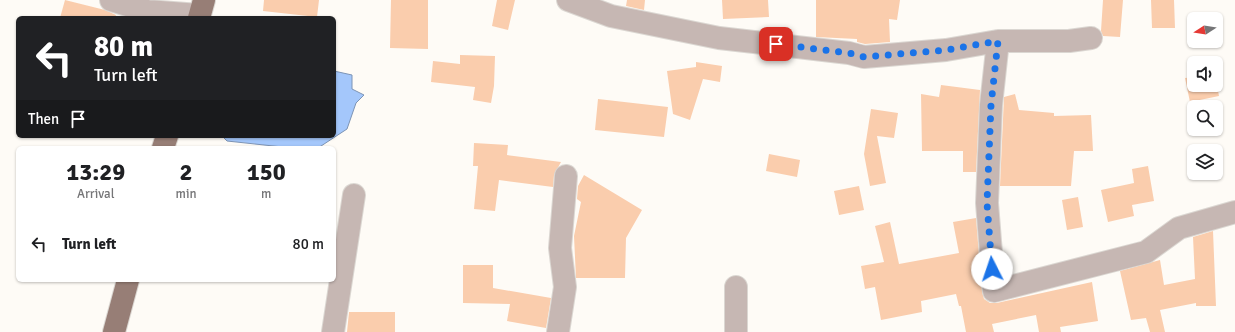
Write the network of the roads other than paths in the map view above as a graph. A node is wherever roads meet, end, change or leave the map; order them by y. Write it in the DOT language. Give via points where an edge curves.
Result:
graph roads {
  1 [pos="111,0"];
  2 [pos="568,0"];
  3 [pos="201,11"];
  4 [pos="1091,38"];
  5 [pos="998,41"];
  6 [pos="566,176"];
  7 [pos="354,195"];
  8 [pos="1235,212"];
  9 [pos="127,282"];
  10 [pos="736,287"];
  11 [pos="114,332"];
  12 [pos="333,332"];
  13 [pos="558,332"];
  14 [pos="736,332"];
  1 -- 3 [label="street" via="147,11"];
  2 -- 5 [label="street" via="611,16 666,28 719,38 849,53 864,57 946,50"];
  4 -- 5 [label="street" via="1069,41"];
  5 -- 8 [label="street" via="991,105 987,203 994,291 1146,252 1178,228"];
  6 -- 13 [label="street" via="560,248 565,287"];
  7 -- 12 [label="street"];
  9 -- 11 [label="main road"];
  10 -- 14 [label="street"];
}
